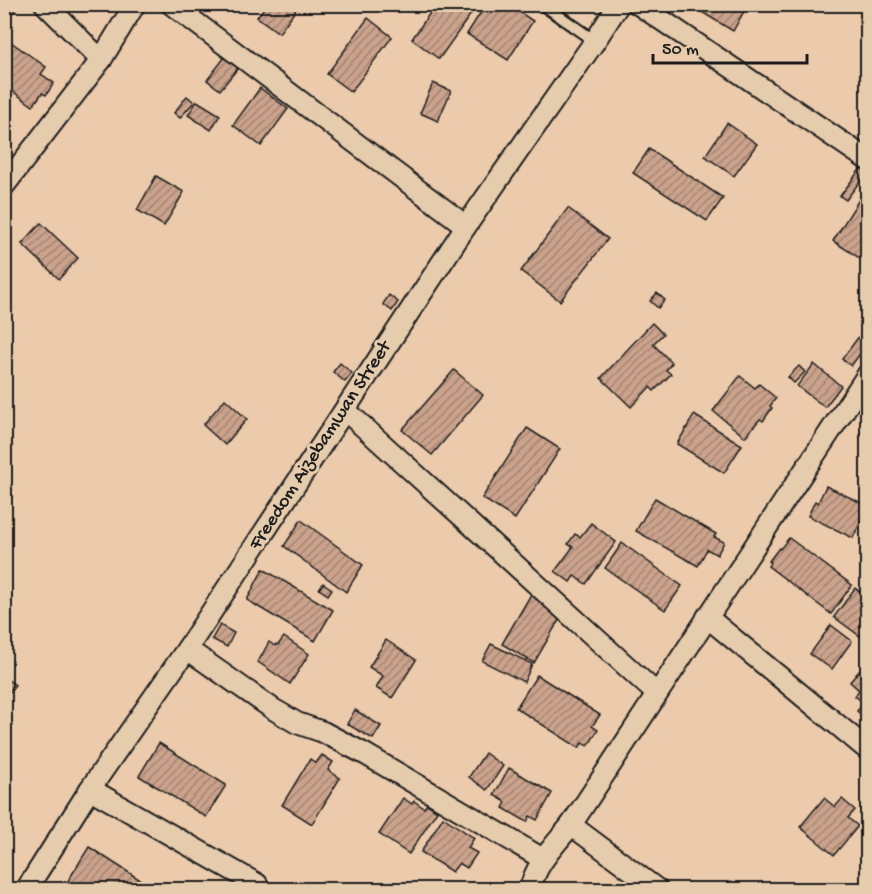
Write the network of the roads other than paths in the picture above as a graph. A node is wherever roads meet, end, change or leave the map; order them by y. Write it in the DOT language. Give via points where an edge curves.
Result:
graph roads {
  1 [pos="45,4"];
  2 [pos="135,4"];
  3 [pos="171,4"];
  4 [pos="542,4"];
  5 [pos="619,4"];
  6 [pos="638,4"];
  7 [pos="595,41"];
  8 [pos="101,60"];
  9 [pos="867,160"];
  10 [pos="4,186"];
  11 [pos="466,226"];
  12 [pos="867,374"];
  13 [pos="345,410"];
  14 [pos="708,617"];
  15 [pos="187,649"];
  16 [pos="657,694"];
  17 [pos="867,750"];
  18 [pos="90,789"];
  19 [pos="571,825"];
  20 [pos="543,860"];
  21 [pos="257,884"];
  22 [pos="26,890"];
  23 [pos="530,890"];
  24 [pos="658,890"];
  1 -- 8 [label="street"];
  2 -- 8 [label="street"];
  3 -- 11 [label="street"];
  4 -- 7 [label="lane"];
  5 -- 7 [label="street, Freedom Aizebamwan Street"];
  6 -- 9 [label="street"];
  7 -- 11 [label="street, Freedom Aizebamwan Street"];
  8 -- 10 [label="street"];
  11 -- 13 [label="street, Freedom Aizebamwan Street"];
  12 -- 14 [label="street"];
  13 -- 15 [label="street, Freedom Aizebamwan Street"];
  13 -- 16 [label="street"];
  14 -- 16 [label="street"];
  14 -- 17 [label="street"];
  15 -- 18 [label="street, Freedom Aizebamwan Street"];
  15 -- 20 [label="street" via="273,709 365,754"];
  16 -- 19 [label="street"];
  18 -- 21 [label="street"];
  18 -- 22 [label="street, Freedom Aizebamwan Street"];
  19 -- 20 [label="street"];
  19 -- 24 [label="street"];
  20 -- 23 [label="street"];
}
